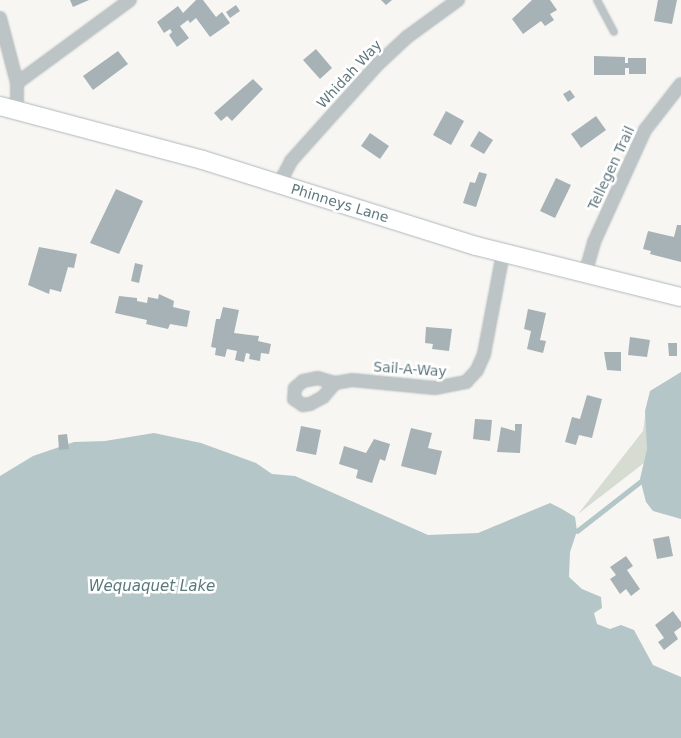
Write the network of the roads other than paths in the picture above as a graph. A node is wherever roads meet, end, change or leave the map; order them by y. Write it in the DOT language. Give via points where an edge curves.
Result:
graph roads {
  1 [pos="130,0"];
  2 [pos="458,0"];
  3 [pos="597,0"];
  4 [pos="0,18"];
  5 [pos="614,32"];
  6 [pos="18,83"];
  7 [pos="681,84"];
  8 [pos="9,108"];
  9 [pos="279,184"];
  10 [pos="503,253"];
  11 [pos="585,274"];
  12 [pos="681,296"];
  13 [pos="335,383"];
  1 -- 6 [label="street"];
  2 -- 9 [label="street, Whidah Way" via="407,37 377,65 291,161"];
  3 -- 5 [label="lane"];
  4 -- 6 [label="street"];
  6 -- 8 [label="street"];
  7 -- 11 [label="street, Tellegen Trail" via="645,130 594,242"];
  8 -- 9 [label="main road, Phinneys Lane" via="194,157"];
  9 -- 10 [label="main road, Phinneys Lane"];
  10 -- 11 [label="main road, Phinneys Lane"];
  10 -- 13 [label="street, Sail-A-Way" via="484,354 477,370 466,382 435,388 352,380"];
  11 -- 12 [label="main road, Phinneys Lane"];
}
